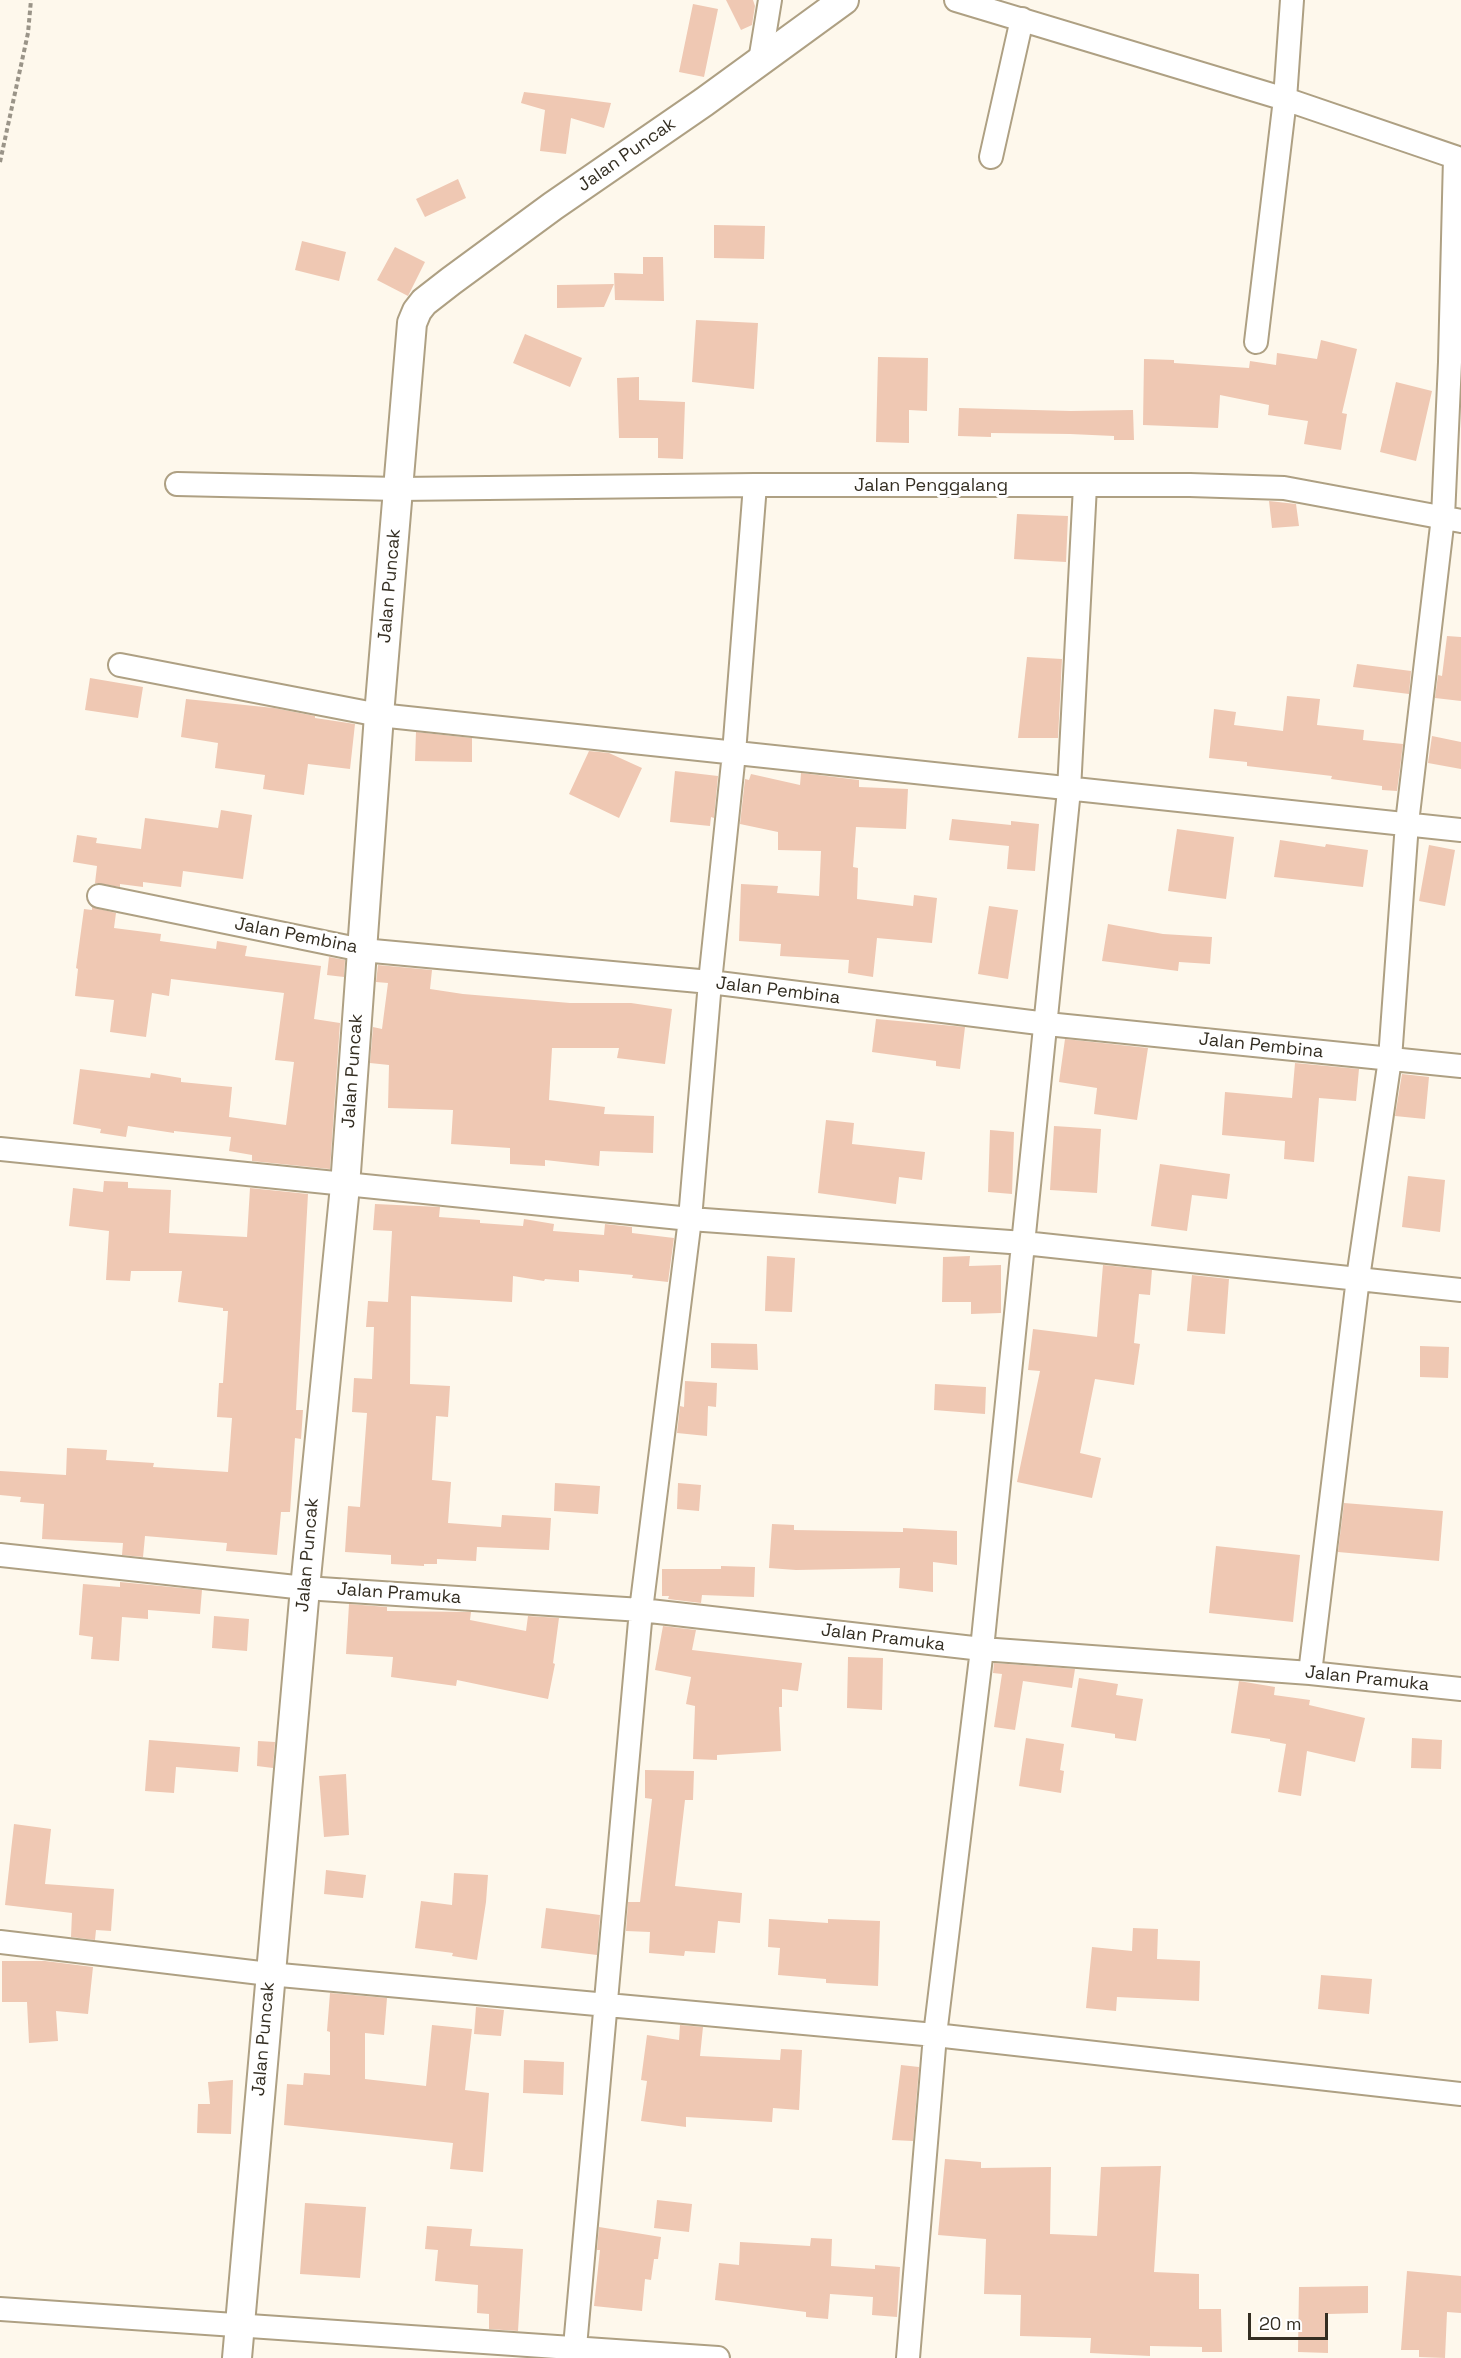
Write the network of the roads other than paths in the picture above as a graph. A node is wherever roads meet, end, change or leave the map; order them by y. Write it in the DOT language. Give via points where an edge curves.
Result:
graph roads {
  1 [pos="770,0"];
  2 [pos="844,0"];
  3 [pos="957,0"];
  4 [pos="1292,0"];
  5 [pos="1022,19"];
  6 [pos="760,62"];
  7 [pos="1285,99"];
  8 [pos="991,157"];
  9 [pos="1458,158"];
  10 [pos="1256,342"];
  11 [pos="177,484"];
  12 [pos="755,485"];
  13 [pos="1085,486"];
  14 [pos="398,489"];
  15 [pos="1452,519"];
  16 [pos="120,665"];
  17 [pos="379,715"];
  18 [pos="734,753"];
  19 [pos="1069,790"];
  20 [pos="1407,823"];
  21 [pos="1461,830"];
  22 [pos="99,896"];
  23 [pos="362,950"];
  24 [pos="710,982"];
  25 [pos="1047,1024"];
  26 [pos="1390,1059"];
  27 [pos="1461,1066"];
  28 [pos="0,1149"];
  29 [pos="345,1186"];
  30 [pos="690,1219"];
  31 [pos="1024,1243"];
  32 [pos="1358,1278"];
  33 [pos="1461,1290"];
  34 [pos="0,1555"];
  35 [pos="305,1588"];
  36 [pos="641,1610"];
  37 [pos="982,1649"];
  38 [pos="1310,1673"];
  39 [pos="1461,1689"];
  40 [pos="0,1942"];
  41 [pos="269,1974"];
  42 [pos="607,2004"];
  43 [pos="935,2035"];
  44 [pos="1461,2094"];
  45 [pos="0,2309"];
  46 [pos="241,2327"];
  47 [pos="575,2354"];
  48 [pos="237,2358"];
  49 [pos="718,2358"];
  50 [pos="908,2358"];
  1 -- 6 [label="street"];
  2 -- 6 [label="street, Jalan Puncak"];
  3 -- 5 [label="street"];
  4 -- 7 [label="street"];
  5 -- 7 [label="street"];
  5 -- 8 [label="street"];
  6 -- 14 [label="street, Jalan Puncak" via="553,206 424,302 412,323"];
  7 -- 9 [label="street"];
  7 -- 10 [label="street"];
  9 -- 15 [label="street" via="1450,362"];
  11 -- 14 [label="street, Jalan Penggalang"];
  12 -- 13 [label="street, Jalan Penggalang"];
  12 -- 14 [label="street, Jalan Penggalang"];
  12 -- 18 [label="street"];
  13 -- 15 [label="street, Jalan Penggalang" via="1190,484 1284,488"];
  13 -- 19 [label="street"];
  14 -- 17 [label="street, Jalan Puncak"];
  15 -- 20 [label="street"];
  16 -- 17 [label="street"];
  17 -- 18 [label="street"];
  17 -- 23 [label="street, Jalan Puncak"];
  18 -- 19 [label="street"];
  18 -- 24 [label="street"];
  19 -- 20 [label="street"];
  19 -- 25 [label="street"];
  20 -- 21 [label="street"];
  20 -- 26 [label="street"];
  22 -- 23 [label="street, Jalan Pembina"];
  23 -- 24 [label="street, Jalan Pembina"];
  23 -- 29 [label="street, Jalan Puncak"];
  24 -- 25 [label="street, Jalan Pembina"];
  24 -- 30 [label="street"];
  25 -- 26 [label="street, Jalan Pembina"];
  25 -- 31 [label="street"];
  26 -- 27 [label="street, Jalan Pembina"];
  26 -- 32 [label="street"];
  28 -- 29 [label="street"];
  29 -- 30 [label="street"];
  29 -- 35 [label="street, Jalan Puncak"];
  30 -- 31 [label="street"];
  30 -- 36 [label="street"];
  31 -- 32 [label="street"];
  31 -- 37 [label="street"];
  32 -- 33 [label="street"];
  32 -- 38 [label="street"];
  34 -- 35 [label="street, Jalan Pramuka"];
  35 -- 36 [label="street, Jalan Pramuka"];
  35 -- 41 [label="street, Jalan Puncak"];
  36 -- 37 [label="street, Jalan Pramuka"];
  36 -- 42 [label="street"];
  37 -- 38 [label="street, Jalan Pramuka"];
  37 -- 43 [label="street"];
  38 -- 39 [label="street, Jalan Pramuka"];
  40 -- 41 [label="street"];
  41 -- 42 [label="street"];
  41 -- 46 [label="street, Jalan Puncak"];
  42 -- 43 [label="street"];
  42 -- 47 [label="street"];
  43 -- 44 [label="street"];
  43 -- 50 [label="street"];
  45 -- 46 [label="street"];
  46 -- 47 [label="street"];
  46 -- 48 [label="street, Jalan Puncak"];
  47 -- 49 [label="street"];
}
